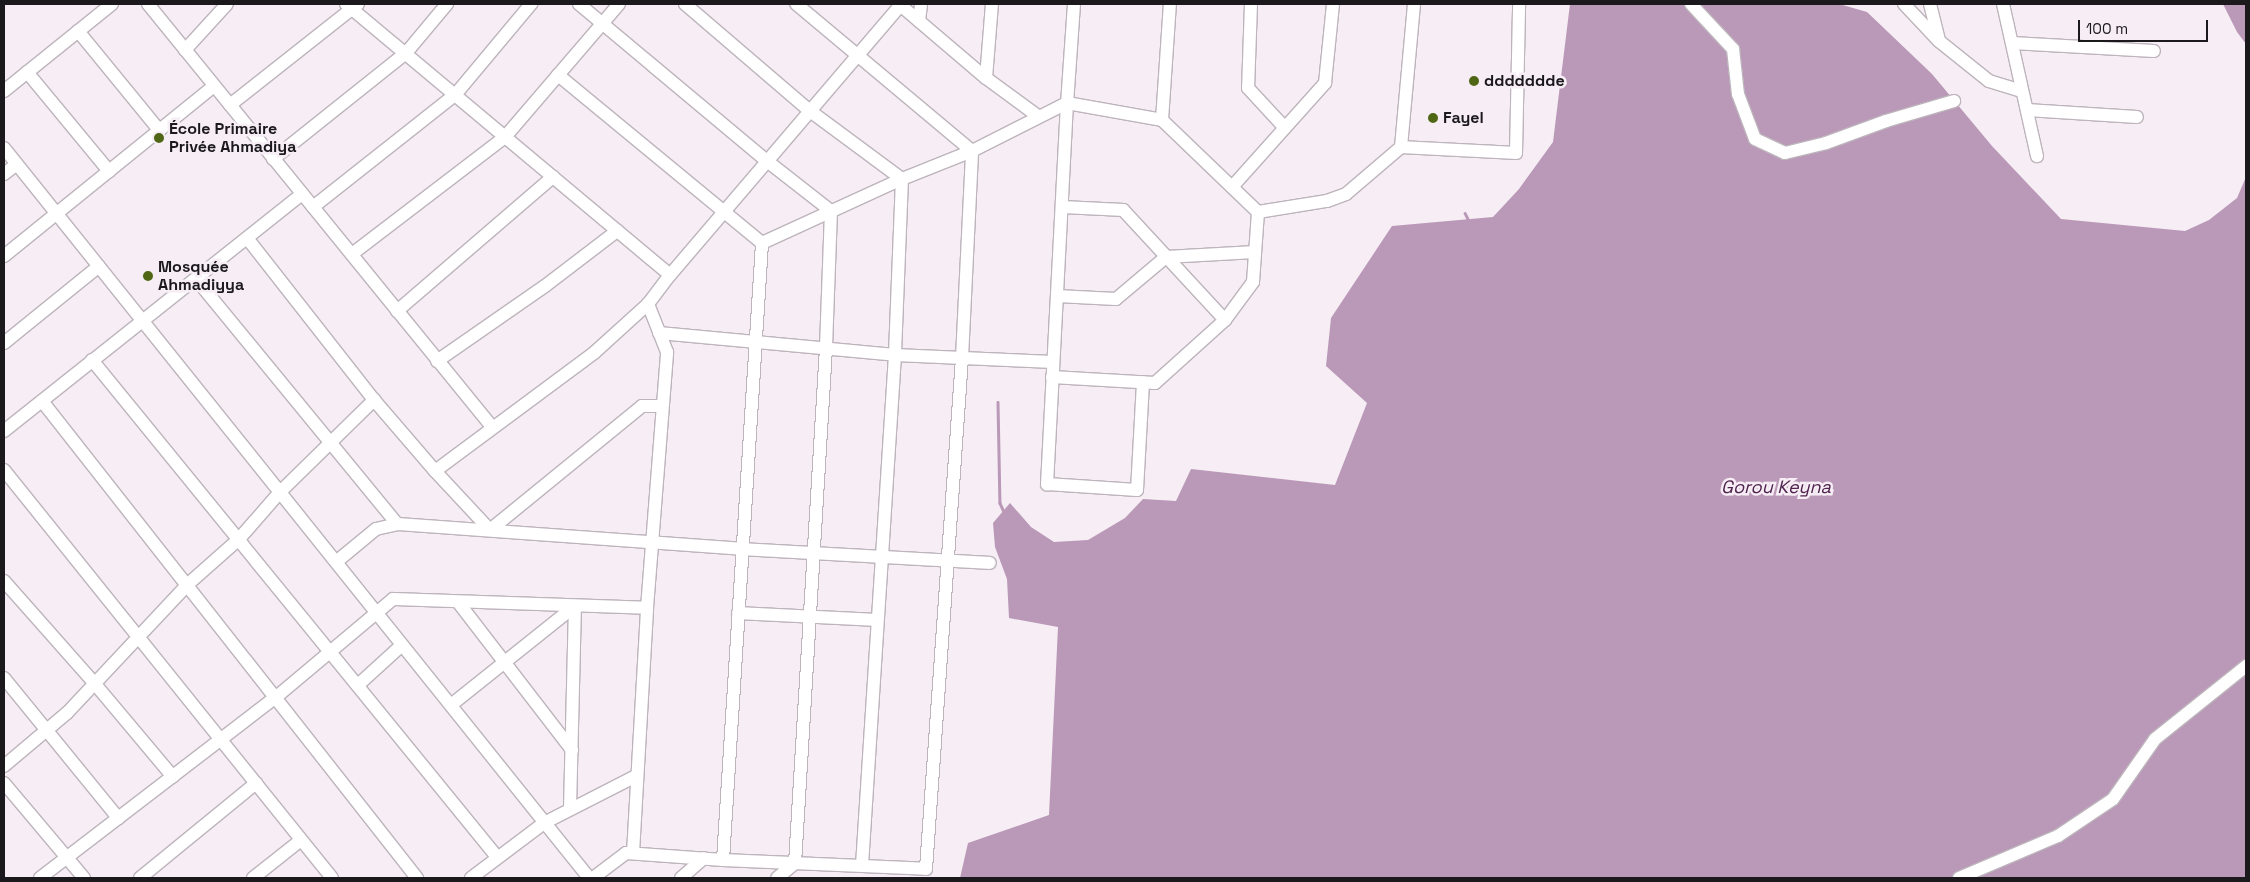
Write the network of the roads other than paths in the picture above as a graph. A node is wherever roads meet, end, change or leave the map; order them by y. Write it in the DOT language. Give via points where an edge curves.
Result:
graph roads {
  1 [pos="112,4"];
  2 [pos="148,4"];
  3 [pos="227,4"];
  4 [pos="447,4"];
  5 [pos="531,4"];
  6 [pos="580,4"];
  7 [pos="619,4"];
  8 [pos="685,4"];
  9 [pos="796,4"];
  10 [pos="900,4"];
  11 [pos="921,4"];
  12 [pos="992,4"];
  13 [pos="1074,4"];
  14 [pos="1170,4"];
  15 [pos="1251,4"];
  16 [pos="1333,4"];
  17 [pos="1414,4"];
  18 [pos="1519,4"];
  19 [pos="1691,4"];
  20 [pos="1904,4"];
  21 [pos="1930,4"];
  22 [pos="2003,4"];
  23 [pos="352,6"];
  24 [pos="920,21"];
  25 [pos="603,23"];
  26 [pos="78,31"];
  27 [pos="1939,41"];
  28 [pos="2012,43"];
  29 [pos="185,50"];
  30 [pos="2154,52"];
  31 [pos="406,53"];
  32 [pos="858,55"];
  33 [pos="27,72"];
  34 [pos="558,74"];
  35 [pos="986,78"];
  36 [pos="214,86"];
  37 [pos="4,91"];
  38 [pos="2022,91"];
  39 [pos="455,95"];
  40 [pos="1954,101"];
  41 [pos="1067,103"];
  42 [pos="230,105"];
  43 [pos="2027,110"];
  44 [pos="810,111"];
  45 [pos="1038,116"];
  46 [pos="2137,116"];
  47 [pos="1162,120"];
  48 [pos="1285,128"];
  49 [pos="159,130"];
  50 [pos="505,137"];
  51 [pos="1402,147"];
  52 [pos="4,148"];
  53 [pos="972,151"];
  54 [pos="2037,156"];
  55 [pos="273,159"];
  56 [pos="767,162"];
  57 [pos="17,164"];
  58 [pos="109,171"];
  59 [pos="4,174"];
  60 [pos="553,178"];
  61 [pos="902,178"];
  62 [pos="1232,187"];
  63 [pos="302,194"];
  64 [pos="312,207"];
  65 [pos="1063,207"];
  66 [pos="831,211"];
  67 [pos="724,212"];
  68 [pos="1258,212"];
  69 [pos="56,214"];
  70 [pos="617,231"];
  71 [pos="247,238"];
  72 [pos="762,243"];
  73 [pos="1255,252"];
  74 [pos="352,254"];
  75 [pos="4,256"];
  76 [pos="1166,257"];
  77 [pos="99,266"];
  78 [pos="670,275"];
  79 [pos="196,279"];
  80 [pos="1057,296"];
  81 [pos="648,304"];
  82 [pos="397,311"];
  83 [pos="1225,320"];
  84 [pos="142,321"];
  85 [pos="659,333"];
  86 [pos="4,343"];
  87 [pos="755,343"];
  88 [pos="826,348"];
  89 [pos="895,355"];
  90 [pos="962,358"];
  91 [pos="92,360"];
  92 [pos="438,361"];
  93 [pos="1053,362"];
  94 [pos="1052,377"];
  95 [pos="1143,382"];
  96 [pos="374,400"];
  97 [pos="42,401"];
  98 [pos="662,406"];
  99 [pos="492,427"];
  100 [pos="4,431"];
  101 [pos="330,443"];
  102 [pos="4,470"];
  103 [pos="435,471"];
  104 [pos="280,492"];
  105 [pos="397,524"];
  106 [pos="490,530"];
  107 [pos="238,539"];
  108 [pos="652,541"];
  109 [pos="742,548"];
  110 [pos="814,553"];
  111 [pos="881,557"];
  112 [pos="948,560"];
  113 [pos="336,562"];
  114 [pos="990,563"];
  115 [pos="4,581"];
  116 [pos="187,585"];
  117 [pos="458,602"];
  118 [pos="575,606"];
  119 [pos="647,608"];
  120 [pos="738,612"];
  121 [pos="377,614"];
  122 [pos="810,616"];
  123 [pos="877,620"];
  124 [pos="138,636"];
  125 [pos="402,645"];
  126 [pos="331,653"];
  127 [pos="503,663"];
  128 [pos="2246,666"];
  129 [pos="4,678"];
  130 [pos="95,684"];
  131 [pos="358,684"];
  132 [pos="275,698"];
  133 [pos="450,705"];
  134 [pos="47,731"];
  135 [pos="221,740"];
  136 [pos="572,750"];
  137 [pos="4,766"];
  138 [pos="636,776"];
  139 [pos="173,777"];
  140 [pos="4,783"];
  141 [pos="256,784"];
  142 [pos="570,809"];
  143 [pos="118,818"];
  144 [pos="544,823"];
  145 [pos="301,840"];
  146 [pos="633,853"];
  147 [pos="67,857"];
  148 [pos="497,857"];
  149 [pos="704,858"];
  150 [pos="723,860"];
  151 [pos="795,863"];
  152 [pos="862,865"];
  153 [pos="40,878"];
  154 [pos="84,878"];
  155 [pos="140,878"];
  156 [pos="253,878"];
  157 [pos="332,878"];
  158 [pos="417,878"];
  159 [pos="471,878"];
  160 [pos="589,878"];
  161 [pos="593,878"];
  162 [pos="681,878"];
  163 [pos="777,878"];
  164 [pos="1960,878"];
  1 -- 26 [label="street"];
  2 -- 29 [label="street"];
  3 -- 29 [label="street"];
  4 -- 31 [label="street"];
  5 -- 39 [label="street"];
  6 -- 25 [label="street"];
  7 -- 25 [label="street"];
  8 -- 44 [label="street"];
  9 -- 32 [label="street"];
  10 -- 24 [label="street"];
  10 -- 32 [label="street"];
  11 -- 24 [label="street"];
  12 -- 35 [label="street"];
  13 -- 41 [label="street"];
  14 -- 47 [label="street"];
  15 -- 48 [label="street" via="1248,88"];
  16 -- 48 [label="street" via="1326,84"];
  17 -- 51 [label="street"];
  18 -- 51 [label="street" via="1516,153"];
  19 -- 40 [label="street" via="1733,48 1738,94 1755,139 1785,153"];
  20 -- 27 [label="street"];
  21 -- 27 [label="street"];
  22 -- 28 [label="street"];
  23 -- 31 [label="street"];
  23 -- 42 [label="street"];
  24 -- 35 [label="street"];
  25 -- 34 [label="street"];
  25 -- 56 [label="street"];
  26 -- 33 [label="street"];
  26 -- 49 [label="street"];
  27 -- 38 [label="street" via="1989,81"];
  28 -- 30 [label="street"];
  28 -- 38 [label="street"];
  29 -- 36 [label="street"];
  31 -- 39 [label="street"];
  31 -- 55 [label="street"];
  32 -- 44 [label="street"];
  32 -- 53 [label="street"];
  33 -- 37 [label="street"];
  33 -- 58 [label="street"];
  34 -- 50 [label="street"];
  34 -- 67 [label="street"];
  35 -- 45 [label="street"];
  36 -- 42 [label="street"];
  36 -- 49 [label="street"];
  38 -- 43 [label="street"];
  39 -- 50 [label="street"];
  39 -- 64 [label="street"];
  41 -- 45 [label="street"];
  41 -- 47 [label="street"];
  41 -- 65 [label="street"];
  42 -- 55 [label="street"];
  43 -- 46 [label="street"];
  43 -- 54 [label="street"];
  44 -- 56 [label="street"];
  44 -- 61 [label="street"];
  45 -- 53 [label="street"];
  47 -- 62 [label="street"];
  48 -- 62 [label="street"];
  49 -- 58 [label="street"];
  50 -- 60 [label="street"];
  50 -- 74 [label="street"];
  51 -- 68 [label="street" via="1346,194 1327,201"];
  52 -- 57 [label="street"];
  53 -- 61 [label="street"];
  53 -- 90 [label="street"];
  55 -- 63 [label="street"];
  56 -- 66 [label="street"];
  56 -- 67 [label="street"];
  57 -- 59 [label="street"];
  57 -- 69 [label="street"];
  58 -- 69 [label="street"];
  60 -- 70 [label="street"];
  60 -- 82 [label="street"];
  61 -- 66 [label="street"];
  61 -- 89 [label="street"];
  62 -- 68 [label="street"];
  63 -- 64 [label="street"];
  63 -- 71 [label="street"];
  64 -- 74 [label="street"];
  65 -- 76 [label="street" via="1123,210"];
  65 -- 80 [label="street"];
  66 -- 72 [label="street"];
  66 -- 88 [label="street"];
  67 -- 72 [label="street"];
  67 -- 78 [label="street"];
  68 -- 73 [label="street"];
  69 -- 75 [label="street"];
  69 -- 77 [label="street"];
  70 -- 78 [label="street"];
  70 -- 92 [label="street"];
  71 -- 79 [label="street"];
  71 -- 96 [label="street"];
  72 -- 87 [label="street"];
  73 -- 76 [label="street"];
  73 -- 83 [label="street" via="1253,282"];
  74 -- 82 [label="street"];
  76 -- 80 [label="street" via="1116,300"];
  76 -- 83 [label="street"];
  77 -- 84 [label="street"];
  77 -- 86 [label="street"];
  78 -- 81 [label="street"];
  79 -- 84 [label="street"];
  79 -- 101 [label="street"];
  80 -- 93 [label="street"];
  81 -- 85 [label="street"];
  81 -- 99 [label="street" via="595,352"];
  82 -- 92 [label="street"];
  83 -- 95 [label="street" via="1155,383"];
  84 -- 91 [label="street"];
  84 -- 104 [label="street"];
  85 -- 87 [label="street"];
  85 -- 98 [label="street" via="667,352"];
  87 -- 88 [label="street"];
  87 -- 109 [label="street"];
  88 -- 89 [label="street"];
  88 -- 110 [label="street"];
  89 -- 90 [label="street"];
  89 -- 111 [label="street"];
  90 -- 93 [label="street"];
  90 -- 112 [label="street"];
  91 -- 97 [label="street"];
  91 -- 107 [label="street"];
  92 -- 99 [label="street"];
  93 -- 94 [label="street"];
  94 -- 95 [label="street"];
  94 -- 95 [label="street" via="1047,484 1137,490"];
  96 -- 101 [label="street"];
  96 -- 103 [label="street"];
  97 -- 100 [label="street"];
  97 -- 116 [label="street"];
  98 -- 106 [label="street" via="642,406"];
  98 -- 108 [label="street"];
  99 -- 103 [label="street"];
  101 -- 104 [label="street"];
  101 -- 105 [label="street"];
  102 -- 124 [label="street"];
  103 -- 106 [label="street"];
  104 -- 107 [label="street"];
  104 -- 113 [label="street"];
  105 -- 106 [label="street"];
  105 -- 113 [label="street" via="376,530"];
  106 -- 108 [label="street"];
  107 -- 116 [label="street"];
  107 -- 126 [label="street"];
  108 -- 109 [label="street"];
  108 -- 119 [label="street"];
  109 -- 110 [label="street"];
  109 -- 120 [label="street"];
  110 -- 111 [label="street"];
  110 -- 122 [label="street"];
  111 -- 112 [label="street"];
  111 -- 123 [label="street"];
  112 -- 114 [label="street"];
  112 -- 152 [label="street" via="926,869"];
  113 -- 121 [label="street"];
  115 -- 130 [label="street"];
  116 -- 124 [label="street"];
  116 -- 132 [label="street"];
  117 -- 118 [label="street"];
  117 -- 121 [label="street" via="393,600"];
  117 -- 127 [label="street"];
  118 -- 119 [label="street"];
  118 -- 127 [label="street"];
  118 -- 136 [label="street"];
  119 -- 138 [label="street"];
  120 -- 122 [label="street"];
  120 -- 150 [label="street"];
  121 -- 125 [label="street"];
  121 -- 126 [label="street"];
  122 -- 123 [label="street"];
  122 -- 151 [label="street"];
  123 -- 152 [label="street"];
  124 -- 130 [label="street"];
  124 -- 135 [label="street"];
  125 -- 131 [label="street"];
  125 -- 133 [label="street"];
  126 -- 131 [label="street"];
  126 -- 132 [label="street"];
  127 -- 133 [label="street"];
  127 -- 136 [label="street"];
  128 -- 164 [label="street" via="2155,740 2113,799 2058,836"];
  129 -- 134 [label="street"];
  130 -- 134 [label="street"];
  130 -- 139 [label="street"];
  131 -- 148 [label="street"];
  132 -- 135 [label="street"];
  132 -- 158 [label="street"];
  133 -- 144 [label="street"];
  134 -- 137 [label="street"];
  134 -- 143 [label="street"];
  135 -- 139 [label="street"];
  135 -- 141 [label="street"];
  136 -- 142 [label="street"];
  138 -- 142 [label="street"];
  138 -- 146 [label="street"];
  139 -- 143 [label="street"];
  140 -- 147 [label="street"];
  141 -- 145 [label="street"];
  141 -- 155 [label="street"];
  142 -- 144 [label="street"];
  143 -- 147 [label="street"];
  144 -- 148 [label="street"];
  144 -- 160 [label="street"];
  145 -- 156 [label="street"];
  145 -- 157 [label="street"];
  146 -- 149 [label="street"];
  146 -- 161 [label="street" via="626,853"];
  147 -- 153 [label="street"];
  147 -- 154 [label="street"];
  148 -- 159 [label="street"];
  149 -- 150 [label="street"];
  149 -- 162 [label="street"];
  150 -- 151 [label="street"];
  151 -- 152 [label="street"];
  151 -- 163 [label="street"];
}
